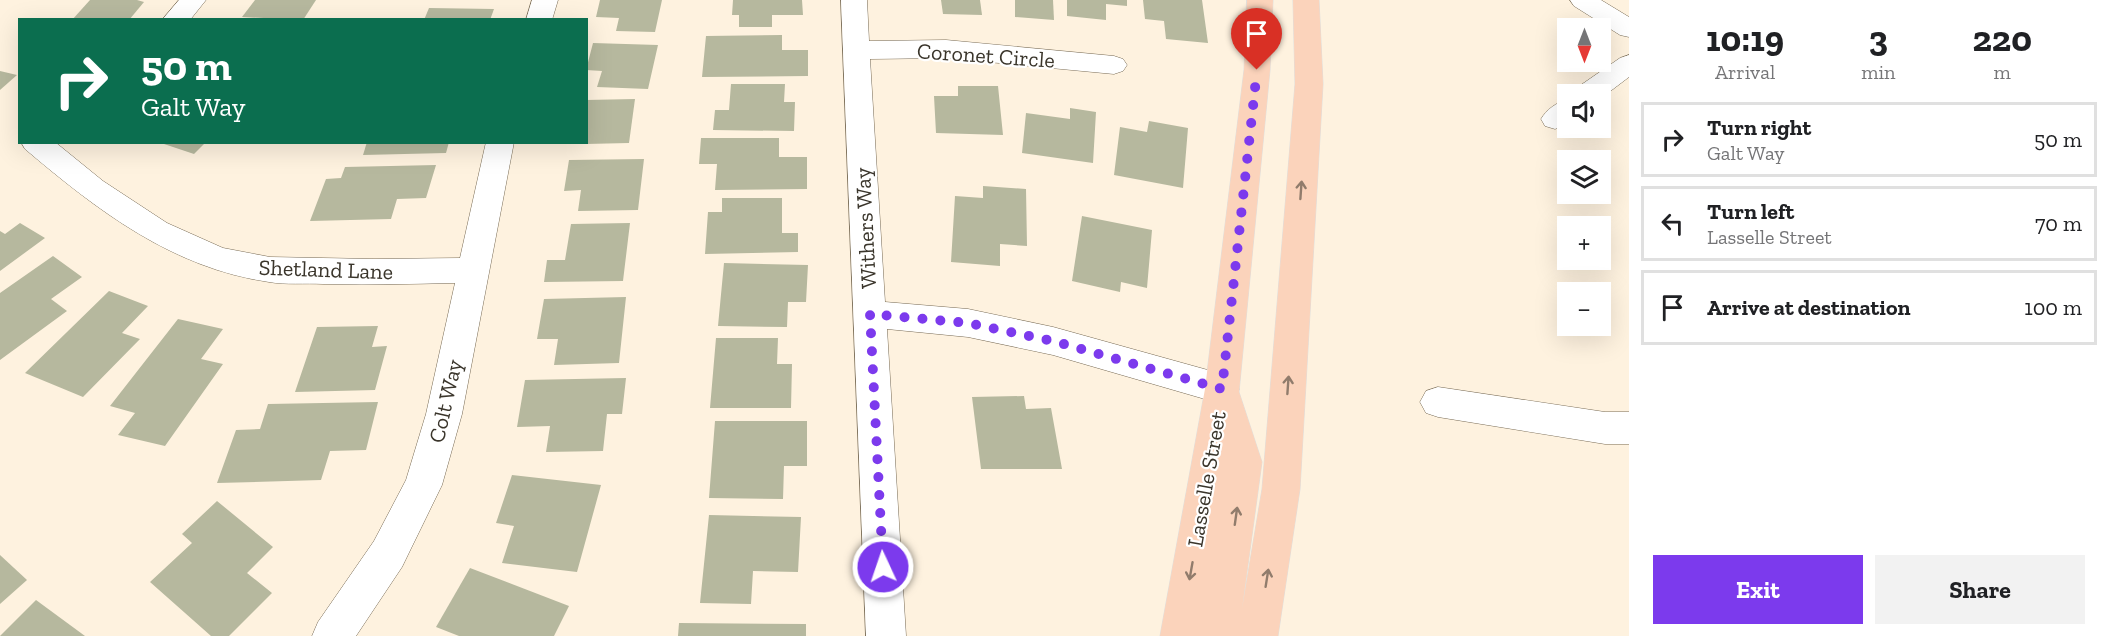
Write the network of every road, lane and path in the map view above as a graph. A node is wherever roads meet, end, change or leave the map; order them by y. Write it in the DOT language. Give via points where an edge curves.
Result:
graph roads {
  1 [pos="193,0"];
  2 [pos="545,0"];
  3 [pos="854,0"];
  4 [pos="1260,0"];
  5 [pos="1306,0"];
  6 [pos="1583,0"];
  7 [pos="177,18"];
  8 [pos="540,18"];
  9 [pos="1629,29"];
  10 [pos="857,50"];
  11 [pos="1629,64"];
  12 [pos="1114,65"];
  13 [pos="1602,84"];
  14 [pos="35,144"];
  15 [pos="500,144"];
  16 [pos="474,270"];
  17 [pos="870,314"];
  18 [pos="1222,389"];
  19 [pos="1438,402"];
  20 [pos="1629,428"];
  21 [pos="332,636"];
  22 [pos="886,636"];
  23 [pos="1180,636"];
  24 [pos="1218,636"];
  25 [pos="1258,636"];
  1 -- 7 [label="street"];
  2 -- 8 [label="street"];
  3 -- 10 [label="street, Withers Way"];
  4 -- 18 [label="main road, Lasselle Street" via="1257,70"];
  25 -- 5 [label="main road, one-way" via="1281,489 1309,84"];
  6 -- 9 [label="street"];
  10 -- 12 [label="street, Coronet Circle" via="946,50"];
  10 -- 17 [label="street, Withers Way"];
  11 -- 13 [label="street"];
  14 -- 16 [label="street, Shetland Lane" via="92,189 156,231 217,259 270,270"];
  15 -- 16 [label="street, Colt Way"];
  16 -- 21 [label="street, Colt Way" via="444,414 423,485 388,554"];
  17 -- 18 [label="street" via="979,325 1053,341"];
  17 -- 22 [label="street, Withers Way"];
  18 -- 23 [label="main road, Lasselle Street, one-way"];
  24 -- 18 [label="main road, one-way" via="1244,462"];
  19 -- 20 [label="street" via="1605,428"];
}
